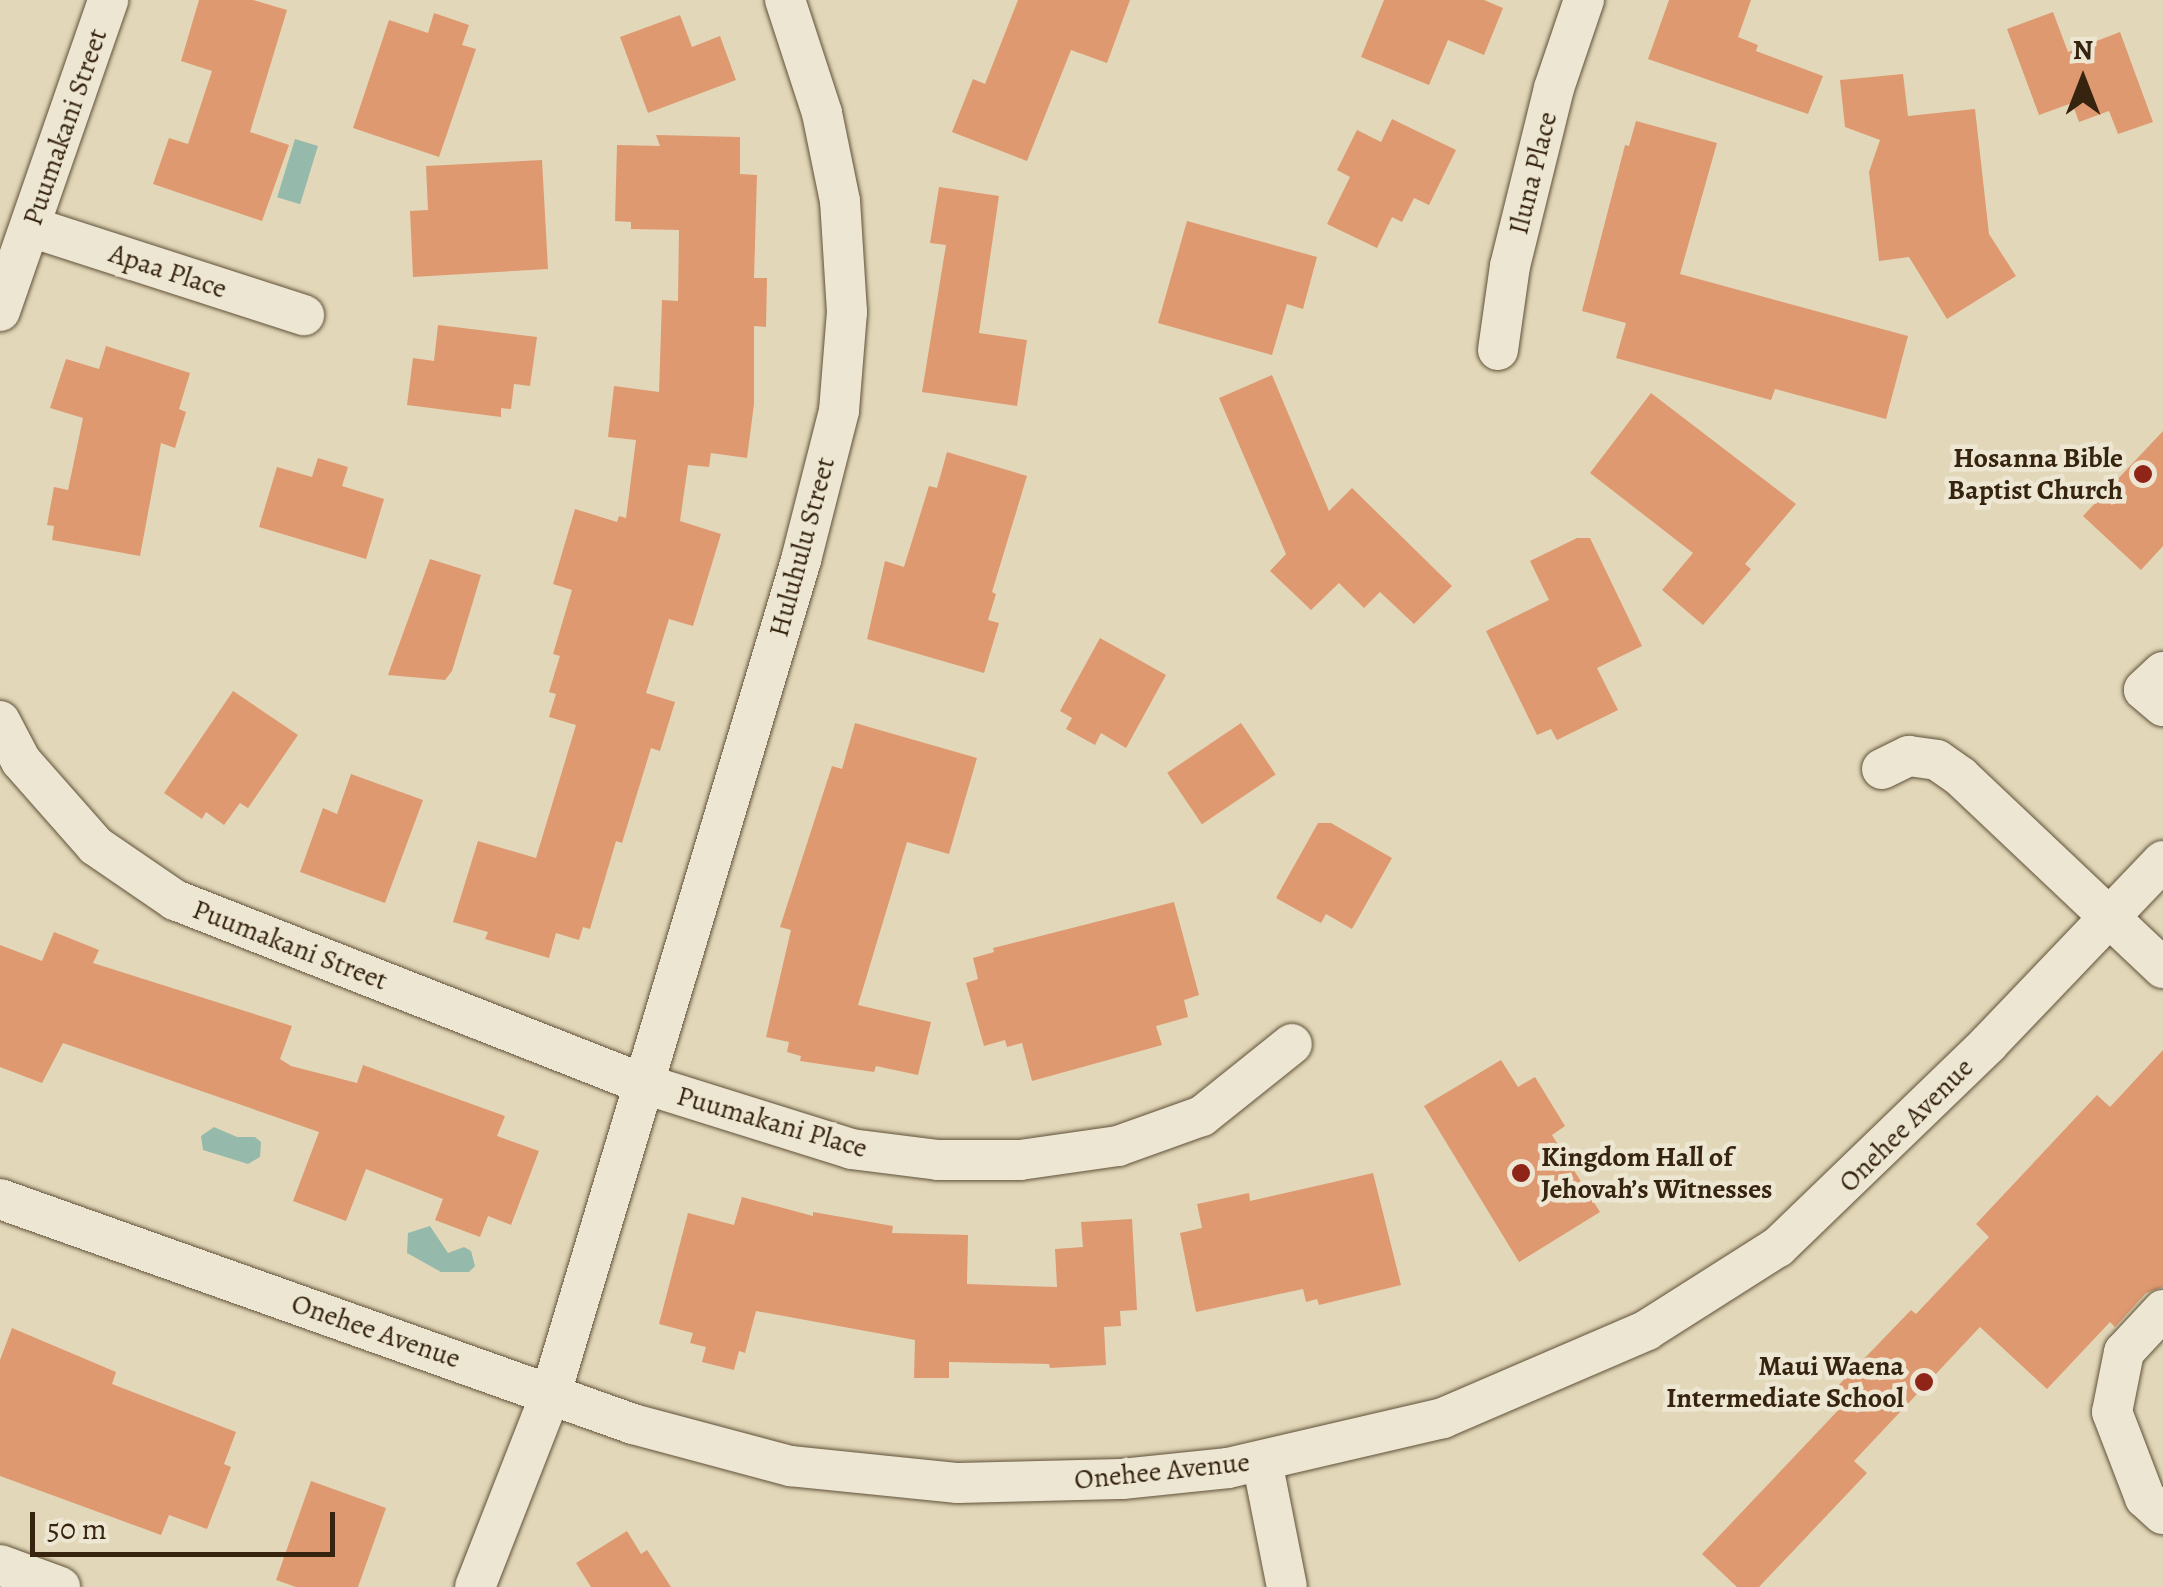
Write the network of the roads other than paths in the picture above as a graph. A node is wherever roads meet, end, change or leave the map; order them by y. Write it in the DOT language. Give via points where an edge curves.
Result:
graph roads {
  1 [pos="108,0"];
  2 [pos="785,0"];
  3 [pos="1584,0"];
  4 [pos="32,227"];
  5 [pos="0,311"];
  6 [pos="304,315"];
  7 [pos="1498,350"];
  8 [pos="2163,672"];
  9 [pos="2163,706"];
  10 [pos="0,721"];
  11 [pos="1882,768"];
  12 [pos="2163,861"];
  13 [pos="2109,920"];
  14 [pos="2163,968"];
  15 [pos="1292,1044"];
  16 [pos="642,1083"];
  17 [pos="0,1198"];
  18 [pos="2163,1310"];
  19 [pos="551,1392"];
  20 [pos="1262,1462"];
  21 [pos="2163,1514"];
  22 [pos="0,1565"];
  23 [pos="60,1587"];
  24 [pos="476,1587"];
  25 [pos="1288,1587"];
  1 -- 4 [label="street, Puumakani Street"];
  2 -- 16 [label="street, Huluhulu Street" via="822,114 840,201 847,312 839,410 801,560"];
  3 -- 7 [label="street, Iluna Place" via="1554,88"];
  4 -- 5 [label="street, Puumakani Street"];
  4 -- 6 [label="street, Apaa Place"];
  8 -- 9 [label="street" via="2144,690"];
  10 -- 16 [label="street, Puumakani Street" via="21,761 96,846 175,900"];
  11 -- 13 [label="street" via="1909,756 1937,760"];
  12 -- 13 [label="street, Onehee Avenue"];
  13 -- 14 [label="street"];
  13 -- 20 [label="street, Onehee Avenue" via="1778,1247 1647,1330 1442,1418"];
  15 -- 16 [label="street, Puumakani Place" via="1202,1116 1118,1146 1020,1160 851,1150"];
  16 -- 19 [label="street, Huluhulu Street"];
  17 -- 19 [label="street, Onehee Avenue"];
  18 -- 21 [label="street" via="2124,1352 2112,1412 2144,1498"];
  19 -- 20 [label="street, Onehee Avenue" via="632,1424 790,1466 940,1481 1122,1479"];
  19 -- 24 [label="street, Huluhulu Street"];
  20 -- 25 [label="street"];
  22 -- 23 [label="street"];
}
